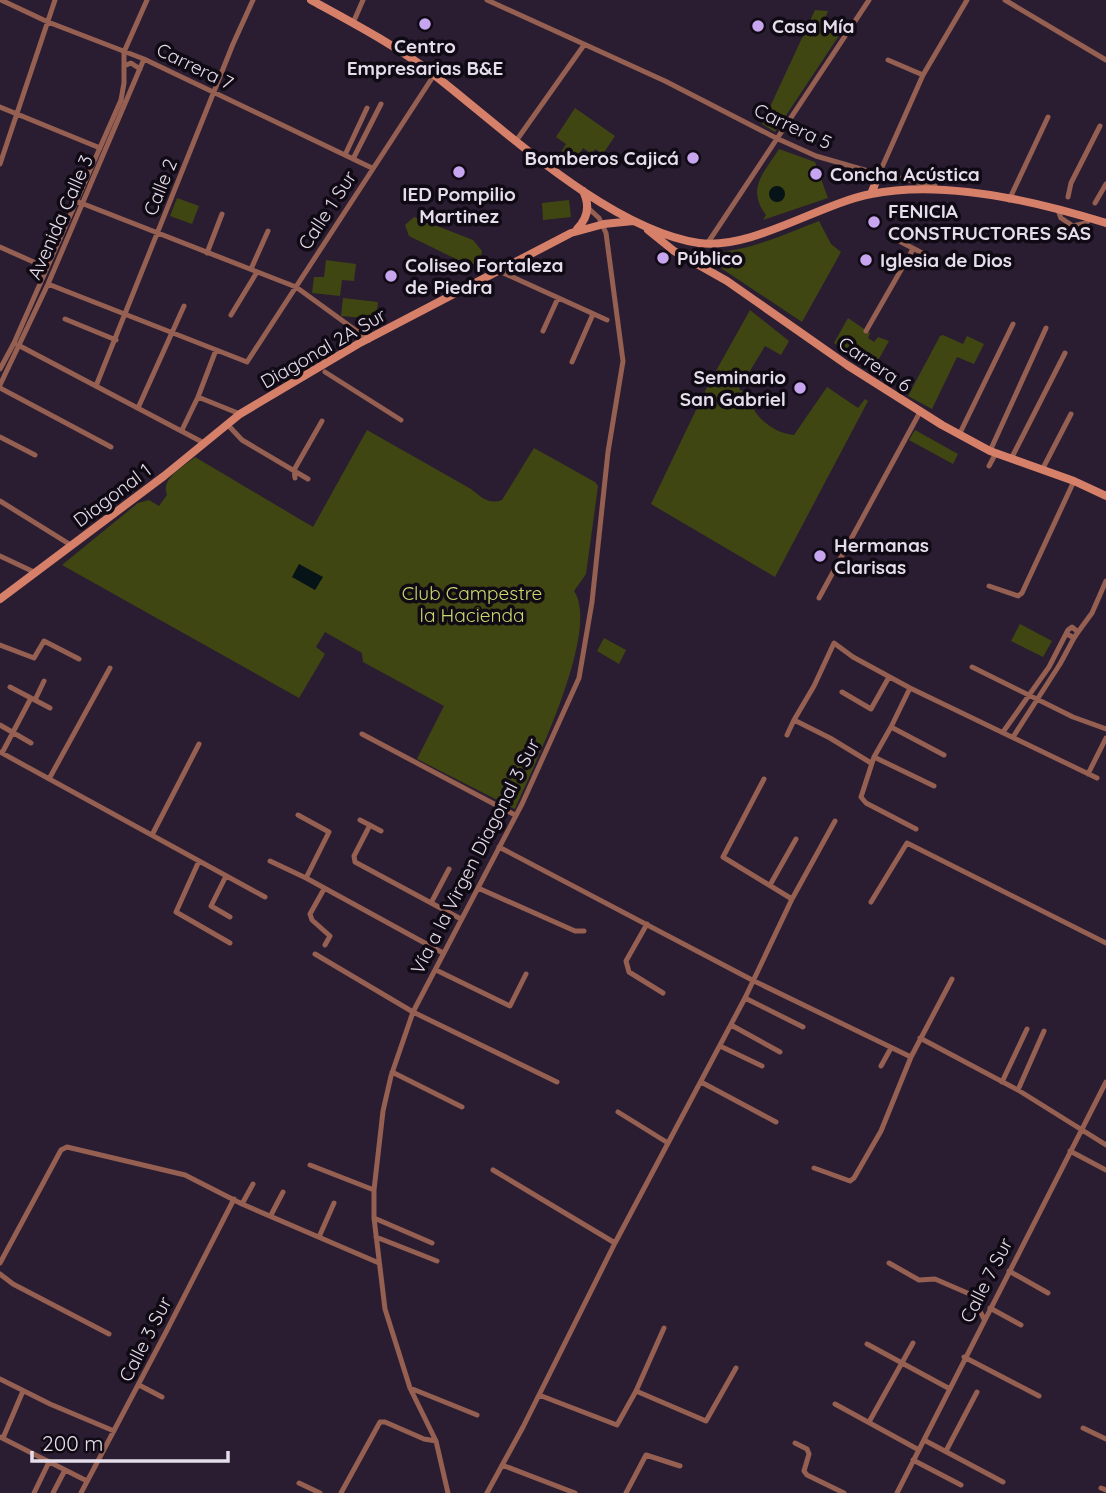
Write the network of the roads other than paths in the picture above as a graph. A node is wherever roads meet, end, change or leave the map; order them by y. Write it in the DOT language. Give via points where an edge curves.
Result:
graph roads {
  1 [pos="1,0"];
  2 [pos="55,0"];
  3 [pos="147,0"];
  4 [pos="253,0"];
  5 [pos="311,0"];
  6 [pos="363,0"];
  7 [pos="487,0"];
  8 [pos="869,0"];
  9 [pos="967,0"];
  10 [pos="1005,0"];
  11 [pos="496,2"];
  12 [pos="48,22"];
  13 [pos="353,23"];
  14 [pos="584,45"];
  15 [pos="124,52"];
  16 [pos="144,59"];
  17 [pos="888,60"];
  18 [pos="1106,60"];
  19 [pos="124,66"];
  20 [pos="140,68"];
  21 [pos="435,72"];
  22 [pos="923,75"];
  23 [pos="215,93"];
  24 [pos="381,104"];
  25 [pos="0,107"];
  26 [pos="367,108"];
  27 [pos="18,114"];
  28 [pos="1048,117"];
  29 [pos="1100,126"];
  30 [pos="776,138"];
  31 [pos="516,141"];
  32 [pos="100,147"];
  33 [pos="106,150"];
  34 [pos="345,155"];
  35 [pos="353,159"];
  36 [pos="0,162"];
  37 [pos="372,168"];
  38 [pos="879,174"];
  39 [pos="1106,184"];
  40 [pos="946,189"];
  41 [pos="583,191"];
  42 [pos="871,194"];
  43 [pos="1068,197"];
  44 [pos="1009,200"];
  45 [pos="76,201"];
  46 [pos="1096,203"];
  47 [pos="83,204"];
  48 [pos="587,206"];
  49 [pos="222,214"];
  50 [pos="633,221"];
  51 [pos="1106,223"];
  52 [pos="604,224"];
  53 [pos="644,226"];
  54 [pos="268,231"];
  55 [pos="158,233"];
  56 [pos="571,233"];
  57 [pos="901,242"];
  58 [pos="704,243"];
  59 [pos="0,247"];
  60 [pos="913,249"];
  61 [pos="207,253"];
  62 [pos="926,256"];
  63 [pos="695,262"];
  64 [pos="47,268"];
  65 [pos="254,271"];
  66 [pos="499,271"];
  67 [pos="48,284"];
  68 [pos="296,287"];
  69 [pos="558,298"];
  70 [pos="184,306"];
  71 [pos="127,314"];
  72 [pos="593,314"];
  73 [pos="231,316"];
  74 [pos="65,319"];
  75 [pos="607,320"];
  76 [pos="1013,324"];
  77 [pos="1046,328"];
  78 [pos="543,331"];
  79 [pos="866,331"];
  80 [pos="172,332"];
  81 [pos="117,340"];
  82 [pos="369,340"];
  83 [pos="17,344"];
  84 [pos="216,350"];
  85 [pos="1065,354"];
  86 [pos="572,362"];
  87 [pos="0,369"];
  88 [pos="325,372"];
  89 [pos="0,386"];
  90 [pos="96,386"];
  91 [pos="198,397"];
  92 [pos="138,408"];
  93 [pos="920,412"];
  94 [pos="240,414"];
  95 [pos="1071,414"];
  96 [pos="401,420"];
  97 [pos="322,421"];
  98 [pos="227,424"];
  99 [pos="181,430"];
  100 [pos="959,435"];
  101 [pos="0,437"];
  102 [pos="204,443"];
  103 [pos="111,447"];
  104 [pos="993,452"];
  105 [pos="34,455"];
  106 [pos="1011,459"];
  107 [pos="989,466"];
  108 [pos="294,470"];
  109 [pos="1042,470"];
  110 [pos="295,478"];
  111 [pos="308,479"];
  112 [pos="1074,481"];
  113 [pos="1106,496"];
  114 [pos="0,501"];
  115 [pos="71,545"];
  116 [pos="0,556"];
  117 [pos="34,572"];
  118 [pos="1106,581"];
  119 [pos="989,586"];
  120 [pos="819,598"];
  121 [pos="0,599"];
  122 [pos="1078,632"];
  123 [pos="1067,634"];
  124 [pos="1074,638"];
  125 [pos="0,645"];
  126 [pos="1058,650"];
  127 [pos="1065,654"];
  128 [pos="79,659"];
  129 [pos="972,667"];
  130 [pos="110,668"];
  131 [pos="889,677"];
  132 [pos="1041,680"];
  133 [pos="44,681"];
  134 [pos="1047,684"];
  135 [pos="9,687"];
  136 [pos="910,688"];
  137 [pos="842,692"];
  138 [pos="1029,695"];
  139 [pos="33,699"];
  140 [pos="1037,699"];
  141 [pos="50,708"];
  142 [pos="794,720"];
  143 [pos="1010,723"];
  144 [pos="0,725"];
  145 [pos="891,727"];
  146 [pos="1019,728"];
  147 [pos="1106,729"];
  148 [pos="12,732"];
  149 [pos="1003,732"];
  150 [pos="362,734"];
  151 [pos="787,734"];
  152 [pos="1013,737"];
  153 [pos="1106,738"];
  154 [pos="32,743"];
  155 [pos="199,744"];
  156 [pos="1,752"];
  157 [pos="944,755"];
  158 [pos="873,760"];
  159 [pos="1088,774"];
  160 [pos="1097,778"];
  161 [pos="49,779"];
  162 [pos="764,779"];
  163 [pos="934,786"];
  164 [pos="298,815"];
  165 [pos="516,815"];
  166 [pos="360,820"];
  167 [pos="835,821"];
  168 [pos="370,825"];
  169 [pos="916,829"];
  170 [pos="381,831"];
  171 [pos="152,835"];
  172 [pos="796,839"];
  173 [pos="499,847"];
  174 [pos="199,861"];
  175 [pos="270,862"];
  176 [pos="449,869"];
  177 [pos="226,876"];
  178 [pos="306,878"];
  179 [pos="770,886"];
  180 [pos="478,888"];
  181 [pos="324,890"];
  182 [pos="265,897"];
  183 [pos="792,899"];
  184 [pos="871,902"];
  185 [pos="431,903"];
  186 [pos="230,917"];
  187 [pos="461,919"];
  188 [pos="647,924"];
  189 [pos="584,931"];
  190 [pos="230,943"];
  191 [pos="1106,943"];
  192 [pos="326,945"];
  193 [pos="443,953"];
  194 [pos="315,954"];
  195 [pos="436,970"];
  196 [pos="526,974"];
  197 [pos="952,979"];
  198 [pos="754,981"];
  199 [pos="663,993"];
  200 [pos="745,998"];
  201 [pos="413,1012"];
  202 [pos="731,1025"];
  203 [pos="803,1027"];
  204 [pos="1027,1029"];
  205 [pos="1044,1031"];
  206 [pos="920,1038"];
  207 [pos="720,1046"];
  208 [pos="891,1048"];
  209 [pos="780,1052"];
  210 [pos="911,1058"];
  211 [pos="762,1066"];
  212 [pos="881,1066"];
  213 [pos="392,1072"];
  214 [pos="557,1082"];
  215 [pos="701,1082"];
  216 [pos="1002,1082"];
  217 [pos="1106,1082"];
  218 [pos="1017,1090"];
  219 [pos="462,1107"];
  220 [pos="618,1112"];
  221 [pos="776,1122"];
  222 [pos="1082,1129"];
  223 [pos="668,1143"];
  224 [pos="1106,1145"];
  225 [pos="1070,1151"];
  226 [pos="310,1165"];
  227 [pos="814,1168"];
  228 [pos="493,1170"];
  229 [pos="1106,1170"];
  230 [pos="253,1184"];
  231 [pos="374,1190"];
  232 [pos="283,1192"];
  233 [pos="234,1199"];
  234 [pos="242,1203"];
  235 [pos="334,1203"];
  236 [pos="271,1215"];
  237 [pos="373,1218"];
  238 [pos="318,1237"];
  239 [pos="376,1237"];
  240 [pos="432,1242"];
  241 [pos="615,1243"];
  242 [pos="437,1261"];
  243 [pos="0,1263"];
  244 [pos="889,1263"];
  245 [pos="379,1264"];
  246 [pos="1009,1270"];
  247 [pos="0,1274"];
  248 [pos="1048,1293"];
  249 [pos="989,1308"];
  250 [pos="984,1319"];
  251 [pos="1021,1325"];
  252 [pos="664,1328"];
  253 [pos="109,1334"];
  254 [pos="913,1343"];
  255 [pos="867,1344"];
  256 [pos="964,1357"];
  257 [pos="903,1363"];
  258 [pos="736,1368"];
  259 [pos="0,1379"];
  260 [pos="139,1385"];
  261 [pos="410,1388"];
  262 [pos="950,1389"];
  263 [pos="23,1391"];
  264 [pos="636,1391"];
  265 [pos="977,1392"];
  266 [pos="539,1395"];
  267 [pos="1039,1396"];
  268 [pos="162,1397"];
  269 [pos="835,1404"];
  270 [pos="477,1415"];
  271 [pos="869,1422"];
  272 [pos="1083,1428"];
  273 [pos="114,1431"];
  274 [pos="2,1438"];
  275 [pos="1106,1439"];
  276 [pos="924,1440"];
  277 [pos="436,1441"];
  278 [pos="794,1443"];
  279 [pos="919,1450"];
  280 [pos="946,1451"];
  281 [pos="913,1460"];
  282 [pos="49,1461"];
  283 [pos="502,1465"];
  284 [pos="680,1466"];
  285 [pos="65,1470"];
  286 [pos="87,1481"];
  287 [pos="1003,1482"];
  288 [pos="299,1483"];
  289 [pos="961,1485"];
  290 [pos="308,1490"];
  291 [pos="34,1493"];
  292 [pos="53,1493"];
  293 [pos="81,1493"];
  294 [pos="320,1493"];
  295 [pos="341,1493"];
  296 [pos="448,1493"];
  297 [pos="486,1493"];
  298 [pos="575,1493"];
  299 [pos="626,1493"];
  300 [pos="844,1493"];
  301 [pos="897,1493"];
  1 -- 12 [label="street, Carrera 7"];
  2 -- 12 [label="street"];
  3 -- 15 [label="street"];
  4 -- 23 [label="street, Calle 2"];
  5 -- 13 [label="main road, Carrera 6"];
  6 -- 13 [label="street"];
  7 -- 11 [label="street, Carrera 5"];
  8 -- 30 [label="street"];
  9 -- 22 [label="street"];
  10 -- 18 [label="street"];
  11 -- 14 [label="street, Carrera 5"];
  12 -- 15 [label="street, Carrera 7"];
  12 -- 27 [label="street"];
  13 -- 21 [label="main road, Carrera 6"];
  14 -- 30 [label="street, Carrera 5"];
  14 -- 31 [label="street"];
  15 -- 16 [label="street, Carrera 7"];
  15 -- 19 [label="street, Avenida Calle 3"];
  16 -- 20 [label="street, Avenida Calle 3"];
  16 -- 23 [label="street, Carrera 7"];
  17 -- 22 [label="street"];
  19 -- 20 [label="street" via="135,63"];
  19 -- 32 [label="street, Avenida Calle 3" via="121,100"];
  20 -- 33 [label="street, Avenida Calle 3"];
  21 -- 31 [label="main road, Carrera 6"];
  21 -- 37 [label="street, Calle 1 Sur"];
  22 -- 38 [label="street"];
  23 -- 34 [label="street, Carrera 7"];
  23 -- 55 [label="street, Calle 2"];
  24 -- 35 [label="street"];
  25 -- 27 [label="street"];
  26 -- 34 [label="street"];
  27 -- 32 [label="street"];
  27 -- 36 [label="street"];
  28 -- 44 [label="street"];
  29 -- 43 [label="street"];
  30 -- 38 [label="street, Carrera 5" via="816,156"];
  30 -- 58 [label="street"];
  31 -- 41 [label="main road, Carrera 6"];
  32 -- 33 [label="street"];
  32 -- 45 [label="street, Avenida Calle 3"];
  33 -- 47 [label="street, Avenida Calle 3"];
  34 -- 35 [label="street, Carrera 7"];
  35 -- 37 [label="street, Carrera 7"];
  37 -- 68 [label="street, Calle 1 Sur"];
  38 -- 40 [label="street, Carrera 5"];
  38 -- 42 [label="main road"];
  39 -- 46 [label="street"];
  40 -- 42 [label="main road, Carrera 6"];
  40 -- 44 [label="main road, Carrera 5"];
  41 -- 48 [label="main road"];
  41 -- 50 [label="main road, Carrera 6"];
  42 -- 58 [label="main road, Carrera 6" via="744,239"];
  44 -- 51 [label="main road, Carrera 5"];
  45 -- 47 [label="street"];
  45 -- 64 [label="street, Avenida Calle 3"];
  47 -- 55 [label="street"];
  47 -- 67 [label="street, Avenida Calle 3"];
  48 -- 52 [label="street"];
  48 -- 56 [label="main road" via="582,223"];
  49 -- 61 [label="street"];
  50 -- 52 [label="main road, Diagonal 2A Sur"];
  50 -- 53 [label="main road, Carrera 6"];
  52 -- 56 [label="main road, Diagonal 2A Sur"];
  52 -- 165 [label="street, Vía a la Virgen Diagonal 3 Sur" via="623,360 592,601 579,678"];
  53 -- 58 [label="main road, Carrera 6"];
  53 -- 63 [label="main road, Carrera 6"];
  54 -- 65 [label="street"];
  55 -- 61 [label="street"];
  55 -- 71 [label="street, Calle 2"];
  56 -- 66 [label="main road, Diagonal 2A Sur"];
  57 -- 60 [label="street"];
  58 -- 63 [label="main road" via="691,251"];
  59 -- 64 [label="street"];
  60 -- 62 [label="street"];
  60 -- 79 [label="street"];
  61 -- 65 [label="street"];
  63 -- 93 [label="main road, Carrera 6"];
  64 -- 83 [label="street, Avenida Calle 3"];
  65 -- 68 [label="street"];
  65 -- 73 [label="street"];
  66 -- 69 [label="street"];
  66 -- 82 [label="main road, Diagonal 2A Sur"];
  67 -- 71 [label="street"];
  67 -- 83 [label="street, Avenida Calle 3"];
  68 -- 82 [label="street"];
  68 -- 84 [label="street, Calle 1 Sur" via="247,362"];
  69 -- 72 [label="street"];
  69 -- 78 [label="street"];
  70 -- 80 [label="street"];
  71 -- 80 [label="street"];
  71 -- 81 [label="street, Calle 2"];
  72 -- 75 [label="street"];
  72 -- 86 [label="street"];
  74 -- 81 [label="street"];
  76 -- 100 [label="street"];
  77 -- 104 [label="street"];
  80 -- 84 [label="street"];
  80 -- 92 [label="street"];
  81 -- 90 [label="street, Calle 2"];
  82 -- 94 [label="main road, Diagonal 2A Sur"];
  83 -- 87 [label="street, Avenida Calle 3"];
  83 -- 89 [label="street, Avenida Calle 3"];
  83 -- 90 [label="street"];
  84 -- 91 [label="street"];
  85 -- 106 [label="street"];
  88 -- 96 [label="street"];
  89 -- 103 [label="street"];
  90 -- 92 [label="street"];
  91 -- 94 [label="street"];
  91 -- 99 [label="street"];
  92 -- 99 [label="street"];
  93 -- 100 [label="main road, Carrera 6"];
  93 -- 120 [label="street"];
  94 -- 98 [label="main road, Diagonal 1"];
  95 -- 109 [label="street"];
  97 -- 108 [label="street"];
  98 -- 102 [label="main road, Diagonal 1"];
  98 -- 108 [label="street" via="237,437"];
  99 -- 102 [label="street"];
  100 -- 104 [label="main road, Carrera 6"];
  101 -- 105 [label="street"];
  102 -- 115 [label="main road, Diagonal 1"];
  104 -- 106 [label="main road, Carrera 6"];
  104 -- 107 [label="street"];
  106 -- 109 [label="main road, Carrera 6"];
  108 -- 110 [label="street"];
  108 -- 111 [label="street"];
  109 -- 112 [label="main road, Carrera 6"];
  112 -- 113 [label="main road, Carrera 6"];
  112 -- 119 [label="street" via="1022,593 1018,596"];
  114 -- 115 [label="street"];
  115 -- 117 [label="main road, Diagonal 1"];
  116 -- 117 [label="street"];
  117 -- 121 [label="main road, Diagonal 1"];
  118 -- 122 [label="street"];
  122 -- 123 [label="street" via="1072,627"];
  122 -- 124 [label="street"];
  123 -- 124 [label="street"];
  123 -- 126 [label="street"];
  124 -- 127 [label="street"];
  125 -- 128 [label="street" via="34,658 44,641"];
  126 -- 127 [label="street"];
  126 -- 132 [label="street"];
  127 -- 134 [label="street"];
  129 -- 138 [label="street"];
  130 -- 161 [label="street"];
  131 -- 136 [label="street"];
  131 -- 137 [label="street" via="871,709"];
  131 -- 142 [label="street" via="834,642"];
  132 -- 134 [label="street"];
  132 -- 138 [label="street"];
  133 -- 139 [label="street"];
  134 -- 140 [label="street"];
  135 -- 139 [label="street"];
  136 -- 145 [label="street"];
  136 -- 149 [label="street"];
  138 -- 140 [label="street"];
  138 -- 143 [label="street"];
  139 -- 141 [label="street"];
  139 -- 148 [label="street"];
  140 -- 146 [label="street"];
  140 -- 147 [label="street"];
  142 -- 151 [label="street"];
  142 -- 158 [label="street"];
  143 -- 146 [label="street"];
  143 -- 149 [label="street"];
  144 -- 148 [label="street"];
  145 -- 157 [label="street"];
  145 -- 158 [label="street"];
  146 -- 152 [label="street"];
  148 -- 154 [label="street"];
  148 -- 156 [label="street"];
  149 -- 152 [label="street"];
  150 -- 165 [label="street"];
  152 -- 159 [label="street"];
  153 -- 159 [label="street"];
  155 -- 171 [label="street"];
  156 -- 161 [label="street"];
  158 -- 163 [label="street"];
  158 -- 169 [label="street" via="862,797"];
  159 -- 160 [label="street"];
  161 -- 171 [label="street"];
  162 -- 179 [label="street" via="723,857"];
  164 -- 178 [label="street" via="329,832"];
  165 -- 173 [label="street, Vía a la Virgen Diagonal 3 Sur"];
  166 -- 168 [label="street"];
  167 -- 183 [label="street"];
  168 -- 170 [label="street"];
  168 -- 185 [label="street" via="355,862"];
  171 -- 174 [label="street"];
  172 -- 179 [label="street"];
  173 -- 180 [label="street, Vía a la Virgen Diagonal 3 Sur"];
  173 -- 188 [label="street"];
  174 -- 177 [label="street"];
  174 -- 190 [label="street" via="176,912"];
  175 -- 178 [label="street"];
  176 -- 185 [label="street"];
  177 -- 182 [label="street"];
  177 -- 186 [label="street" via="211,906"];
  178 -- 181 [label="street"];
  179 -- 183 [label="street"];
  180 -- 187 [label="street, Vía a la Virgen Diagonal 3 Sur"];
  180 -- 189 [label="street"];
  181 -- 192 [label="street" via="310,914 330,936"];
  181 -- 193 [label="street"];
  183 -- 198 [label="street"];
  184 -- 191 [label="street" via="907,843"];
  185 -- 187 [label="street"];
  187 -- 193 [label="street, Vía a la Virgen Diagonal 3 Sur"];
  188 -- 198 [label="street"];
  188 -- 199 [label="street" via="626,961 629,972"];
  193 -- 195 [label="street, Vía a la Virgen Diagonal 3 Sur"];
  194 -- 201 [label="street"];
  195 -- 196 [label="street" via="510,1006"];
  195 -- 201 [label="street, Vía a la Virgen Diagonal 3 Sur"];
  197 -- 206 [label="street"];
  198 -- 200 [label="street"];
  198 -- 208 [label="street"];
  200 -- 202 [label="street"];
  200 -- 203 [label="street"];
  201 -- 213 [label="street, Vía a la Virgen Diagonal 3 Sur"];
  201 -- 214 [label="street"];
  202 -- 207 [label="street"];
  202 -- 209 [label="street"];
  204 -- 216 [label="street"];
  205 -- 218 [label="street"];
  206 -- 210 [label="street"];
  206 -- 216 [label="street"];
  207 -- 211 [label="street"];
  207 -- 215 [label="street"];
  208 -- 210 [label="street"];
  208 -- 212 [label="street"];
  210 -- 227 [label="street" via="881,1131 854,1178 850,1181"];
  213 -- 219 [label="street"];
  213 -- 231 [label="street, Vía a la Virgen Diagonal 3 Sur"];
  215 -- 221 [label="street"];
  215 -- 223 [label="street"];
  216 -- 218 [label="street"];
  217 -- 222 [label="street, Calle 7 Sur"];
  218 -- 222 [label="street"];
  220 -- 223 [label="street"];
  222 -- 224 [label="street"];
  222 -- 225 [label="street, Calle 7 Sur"];
  223 -- 241 [label="street"];
  225 -- 229 [label="street"];
  225 -- 246 [label="street, Calle 7 Sur"];
  226 -- 231 [label="street"];
  228 -- 241 [label="street"];
  230 -- 234 [label="street"];
  231 -- 237 [label="street, Vía a la Virgen Diagonal 3 Sur"];
  232 -- 236 [label="street"];
  233 -- 234 [label="street"];
  233 -- 243 [label="street" via="177,1172 63,1148"];
  233 -- 260 [label="street, Calle 3 Sur"];
  234 -- 236 [label="street"];
  235 -- 238 [label="street"];
  236 -- 238 [label="street"];
  237 -- 239 [label="street, Vía a la Virgen Diagonal 3 Sur"];
  237 -- 240 [label="street"];
  238 -- 245 [label="street"];
  239 -- 242 [label="street"];
  239 -- 245 [label="street, Vía a la Virgen Diagonal 3 Sur"];
  241 -- 266 [label="street"];
  244 -- 250 [label="street" via="919,1280 935,1279 972,1295"];
  245 -- 261 [label="street, Vía a la Virgen Diagonal 3 Sur" via="385,1309"];
  246 -- 248 [label="street"];
  246 -- 249 [label="street, Calle 7 Sur"];
  247 -- 253 [label="street"];
  249 -- 250 [label="street, Calle 7 Sur"];
  249 -- 251 [label="street"];
  250 -- 256 [label="street, Calle 7 Sur"];
  252 -- 264 [label="street"];
  254 -- 257 [label="street"];
  255 -- 257 [label="street"];
  256 -- 262 [label="street, Calle 7 Sur"];
  256 -- 267 [label="street"];
  257 -- 262 [label="street"];
  257 -- 271 [label="street"];
  258 -- 264 [label="street" via="706,1421"];
  259 -- 263 [label="street"];
  260 -- 268 [label="street"];
  260 -- 273 [label="street, Calle 3 Sur"];
  261 -- 270 [label="street"];
  261 -- 277 [label="street, Vía a la Virgen Diagonal 3 Sur"];
  262 -- 276 [label="street, Calle 7 Sur"];
  263 -- 273 [label="street"];
  263 -- 274 [label="street"];
  264 -- 266 [label="street" via="617,1425"];
  265 -- 280 [label="street"];
  266 -- 283 [label="street"];
  269 -- 271 [label="street"];
  271 -- 279 [label="street"];
  272 -- 275 [label="street"];
  273 -- 286 [label="street, Calle 3 Sur"];
  274 -- 282 [label="street"];
  276 -- 279 [label="street, Calle 7 Sur"];
  276 -- 280 [label="street"];
  277 -- 295 [label="street" via="380,1422"];
  277 -- 296 [label="street, Vía a la Virgen Diagonal 3 Sur"];
  278 -- 300 [label="street" via="807,1449 807,1475"];
  279 -- 281 [label="street, Calle 7 Sur"];
  280 -- 287 [label="street"];
  281 -- 289 [label="street"];
  281 -- 301 [label="street, Calle 7 Sur"];
  282 -- 285 [label="street"];
  282 -- 291 [label="street"];
  283 -- 297 [label="street"];
  283 -- 298 [label="street"];
  284 -- 299 [label="street" via="646,1455"];
  285 -- 286 [label="street"];
  285 -- 292 [label="street"];
  286 -- 293 [label="street, Calle 3 Sur"];
  288 -- 290 [label="street"];
  290 -- 294 [label="street"];
}
